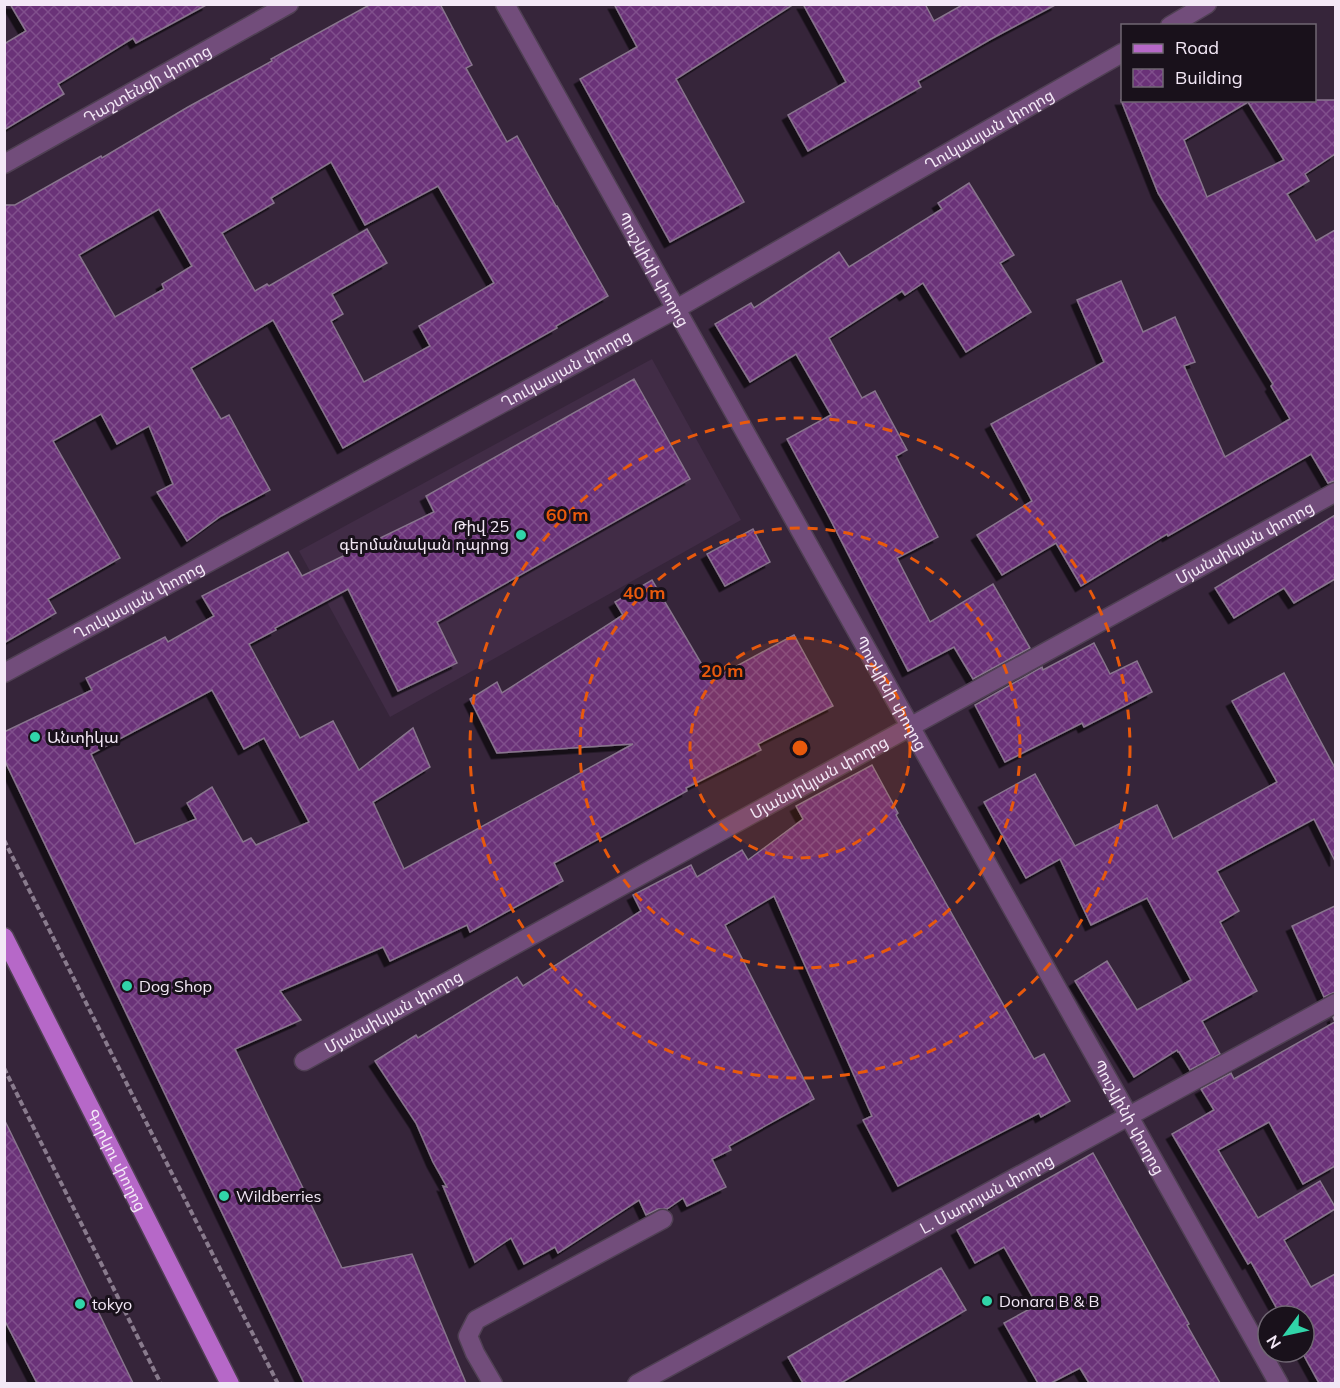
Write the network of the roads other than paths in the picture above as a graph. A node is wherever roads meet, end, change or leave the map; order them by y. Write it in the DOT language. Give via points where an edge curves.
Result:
graph roads {
  1 [pos="288,4"];
  2 [pos="505,4"];
  3 [pos="1207,4"];
  4 [pos="1173,24"];
  5 [pos="1121,54"];
  6 [pos="4,164"];
  7 [pos="676,309"];
  8 [pos="1335,492"];
  9 [pos="4,673"];
  10 [pos="910,727"];
  11 [pos="4,937"];
  12 [pos="1335,1003"];
  13 [pos="304,1061"];
  14 [pos="1129,1116"];
  15 [pos="663,1219"];
  16 [pos="230,1383"];
  17 [pos="493,1383"];
  18 [pos="637,1383"];
  19 [pos="1279,1383"];
  1 -- 6 [label="street, Դաշտենցի փողոց"];
  2 -- 7 [label="street, Պուշկինի փողոց"];
  3 -- 4 [label="street"];
  5 -- 7 [label="street, Ղուկասյան փողոց"];
  7 -- 9 [label="street, Ղուկասյան փողոց"];
  7 -- 10 [label="street, Պուշկինի փողոց"];
  8 -- 10 [label="street, Մյանսիկյան փողոց"];
  10 -- 13 [label="street, Մյանսիկյան փողոց"];
  10 -- 14 [label="street, Պուշկինի փողոց"];
  11 -- 16 [label="main road, Գորկու փողոց"];
  12 -- 14 [label="street, L. Մադոյան փողոց"];
  14 -- 18 [label="street, L. Մադոյան փողոց"];
  14 -- 19 [label="street, Պուշկինի փողոց"];
  15 -- 17 [label="street" via="476,1320 468,1336"];
}
